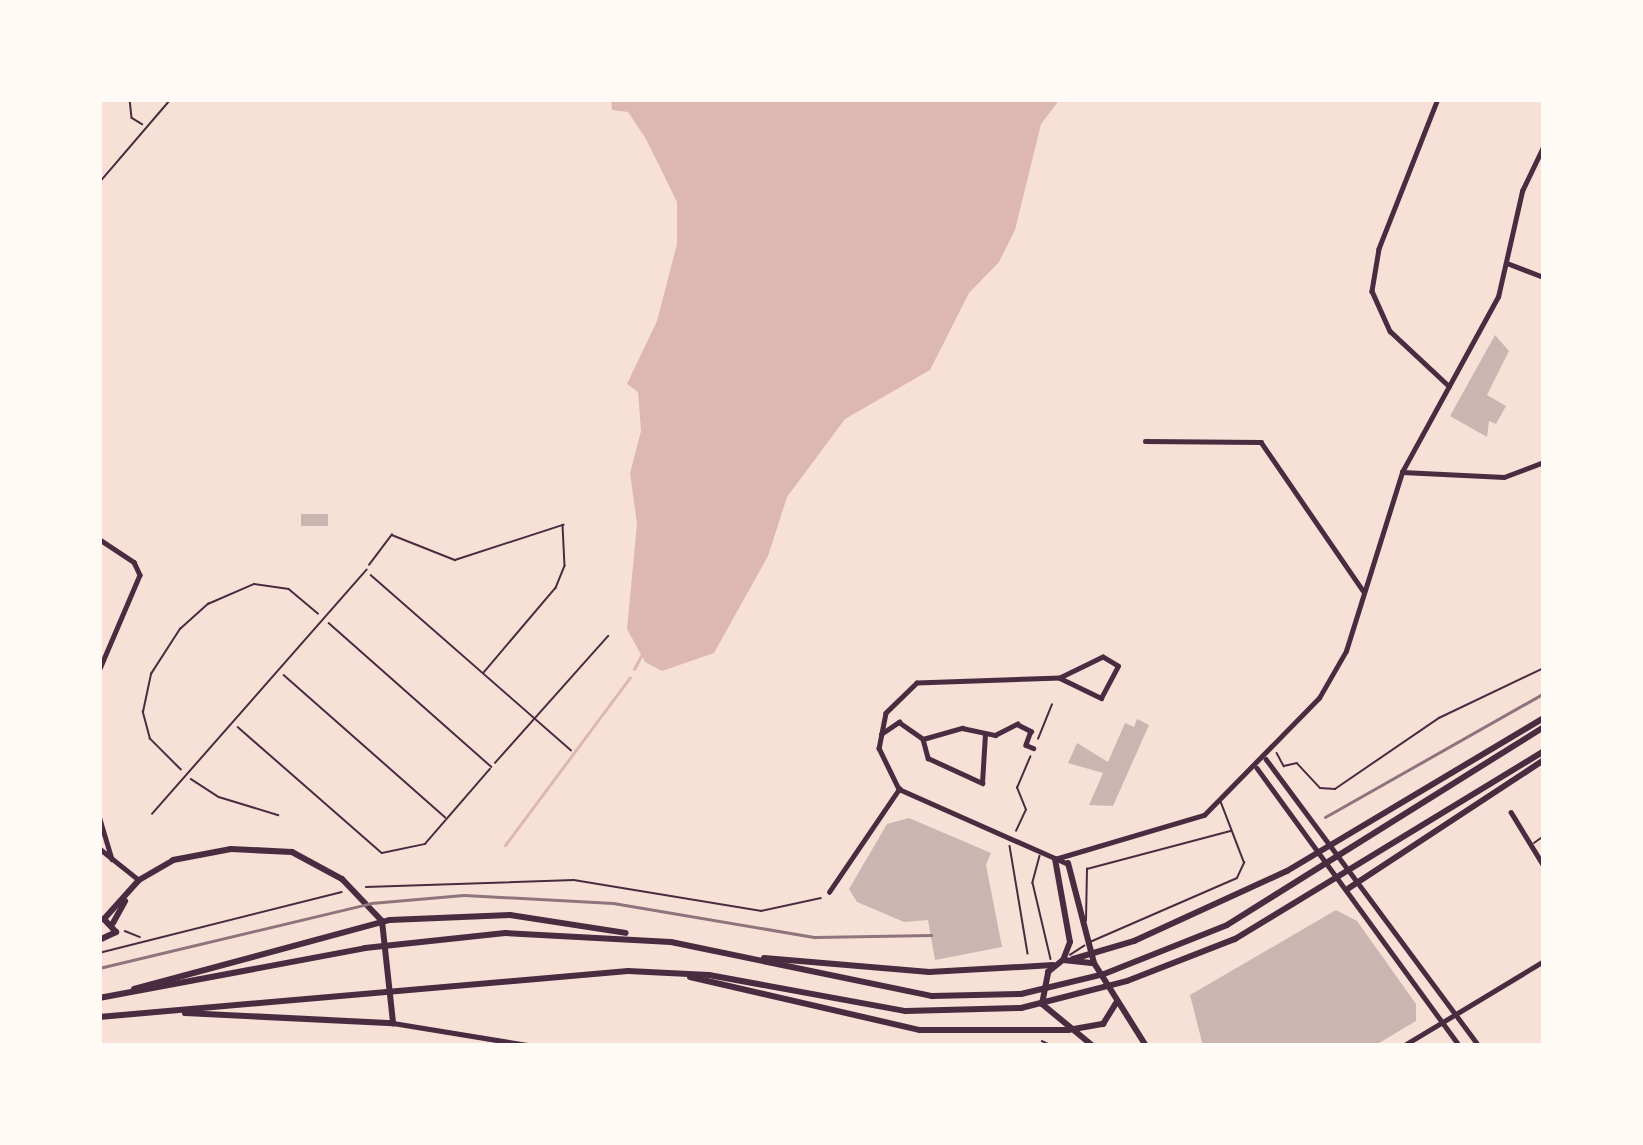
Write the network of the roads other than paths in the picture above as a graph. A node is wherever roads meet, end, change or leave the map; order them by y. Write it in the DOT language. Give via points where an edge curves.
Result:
graph roads {
  1 [pos="172,99"];
  2 [pos="1438,99"];
  3 [pos="1544,145"];
  4 [pos="99,183"];
  5 [pos="1507,263"];
  6 [pos="1544,278"];
  7 [pos="1449,386"];
  8 [pos="1145,441"];
  9 [pos="1544,462"];
  10 [pos="1402,472"];
  11 [pos="99,539"];
  12 [pos="366,570"];
  13 [pos="1364,592"];
  14 [pos="99,671"];
  15 [pos="1060,678"];
  16 [pos="1544,718"];
  17 [pos="1544,727"];
  18 [pos="880,734"];
  19 [pos="985,734"];
  20 [pos="923,739"];
  21 [pos="1034,748"];
  22 [pos="1544,756"];
  23 [pos="1266,759"];
  24 [pos="1257,768"];
  25 [pos="899,789"];
  26 [pos="1221,803"];
  27 [pos="1511,812"];
  28 [pos="152,814"];
  29 [pos="99,816"];
  30 [pos="1234,830"];
  31 [pos="1544,836"];
  32 [pos="1531,845"];
  33 [pos="1333,847"];
  34 [pos="99,848"];
  35 [pos="1085,851"];
  36 [pos="1042,853"];
  37 [pos="1321,854"];
  38 [pos="112,859"];
  39 [pos="1055,859"];
  40 [pos="1068,863"];
  41 [pos="1544,866"];
  42 [pos="1359,879"];
  43 [pos="139,880"];
  44 [pos="1347,886"];
  45 [pos="829,892"];
  46 [pos="125,898"];
  47 [pos="101,920"];
  48 [pos="382,921"];
  49 [pos="113,923"];
  50 [pos="1086,929"];
  51 [pos="100,941"];
  52 [pos="671,942"];
  53 [pos="1089,943"];
  54 [pos="741,956"];
  55 [pos="1063,960"];
  56 [pos="1544,961"];
  57 [pos="1095,963"];
  58 [pos="1053,964"];
  59 [pos="663,971"];
  60 [pos="1115,997"];
  61 [pos="103,998"];
  62 [pos="163,1011"];
  63 [pos="1456,1013"];
  64 [pos="99,1017"];
  65 [pos="1443,1022"];
  66 [pos="393,1023"];
  67 [pos="1068,1030"];
  68 [pos="533,1046"];
  69 [pos="1093,1046"];
  70 [pos="1146,1046"];
  71 [pos="1403,1046"];
  72 [pos="1460,1046"];
  73 [pos="1479,1046"];
  1 -- 4 [label="lane"];
  2 -- 7 [label="street" via="1379,249 1372,291 1390,332"];
  3 -- 5 [label="street" via="1522,191"];
  5 -- 6 [label="street"];
  5 -- 7 [label="street" via="1492,310"];
  7 -- 10 [label="street"];
  8 -- 13 [label="street" via="1261,442"];
  9 -- 10 [label="street" via="1504,477"];
  10 -- 13 [label="street"];
  11 -- 14 [label="street" via="140,575"];
  12 -- 28 [label="lane"];
  13 -- 23 [label="street" via="1334,675"];
  15 -- 15 [label="street" via="1102,657 1118,665 1101,698"];
  15 -- 18 [label="street" via="917,683 894,702"];
  16 -- 33 [label="main road"];
  17 -- 54 [label="main road" via="1242,916 1066,985 932,996"];
  18 -- 20 [label="street" via="906,722"];
  18 -- 25 [label="street" via="880,759"];
  19 -- 20 [label="street" via="962,728"];
  19 -- 20 [label="street" via="982,783 928,758"];
  19 -- 21 [label="street" via="1017,724 1031,731 1026,746"];
  22 -- 42 [label="main road"];
  22 -- 59 [label="main road" via="1266,923 1070,999 996,1012 906,1012"];
  23 -- 24 [label="street"];
  23 -- 33 [label="street"];
  24 -- 26 [label="street"];
  24 -- 37 [label="street"];
  25 -- 36 [label="street"];
  25 -- 45 [label="street"];
  26 -- 30 [label="lane"];
  26 -- 35 [label="street" via="1194,821"];
  27 -- 32 [label="street"];
  29 -- 38 [label="street"];
  30 -- 50 [label="lane" via="1087,869"];
  30 -- 53 [label="lane" via="1244,863 1237,878"];
  31 -- 32 [label="lane"];
  32 -- 41 [label="street"];
  33 -- 37 [label="main road"];
  33 -- 42 [label="street"];
  34 -- 38 [label="street"];
  35 -- 39 [label="street"];
  35 -- 40 [label="street"];
  36 -- 39 [label="street"];
  36 -- 58 [label="lane" via="1033,883"];
  37 -- 44 [label="street"];
  37 -- 57 [label="main road"];
  38 -- 43 [label="street"];
  39 -- 40 [label="street"];
  39 -- 55 [label="main road" via="1070,942"];
  40 -- 50 [label="main road"];
  42 -- 44 [label="main road"];
  42 -- 63 [label="street"];
  43 -- 46 [label="main road"];
  43 -- 48 [label="main road" via="197,854 274,848 324,867"];
  44 -- 65 [label="street"];
  46 -- 47 [label="main road"];
  46 -- 49 [label="main road"];
  47 -- 49 [label="main road"];
  48 -- 52 [label="main road" via="510,915"];
  48 -- 61 [label="main road"];
  48 -- 66 [label="main road"];
  49 -- 51 [label="main road" via="114,936"];
  50 -- 53 [label="main road"];
  52 -- 54 [label="main road"];
  52 -- 61 [label="main road" via="565,933 403,942"];
  53 -- 55 [label="lane"];
  53 -- 57 [label="main road"];
  54 -- 58 [label="main road" via="883,971"];
  55 -- 57 [label="main road"];
  55 -- 58 [label="main road"];
  56 -- 63 [label="street"];
  57 -- 60 [label="main road"];
  58 -- 67 [label="main road" via="1043,983 1046,1012"];
  59 -- 62 [label="main road"];
  59 -- 67 [label="main road" via="932,1032"];
  60 -- 67 [label="main road" via="1103,1024"];
  60 -- 70 [label="main road"];
  62 -- 64 [label="main road"];
  62 -- 66 [label="main road"];
  63 -- 65 [label="street"];
  63 -- 73 [label="street"];
  65 -- 71 [label="street"];
  65 -- 72 [label="street"];
  66 -- 68 [label="street"];
  67 -- 69 [label="main road"];
}
